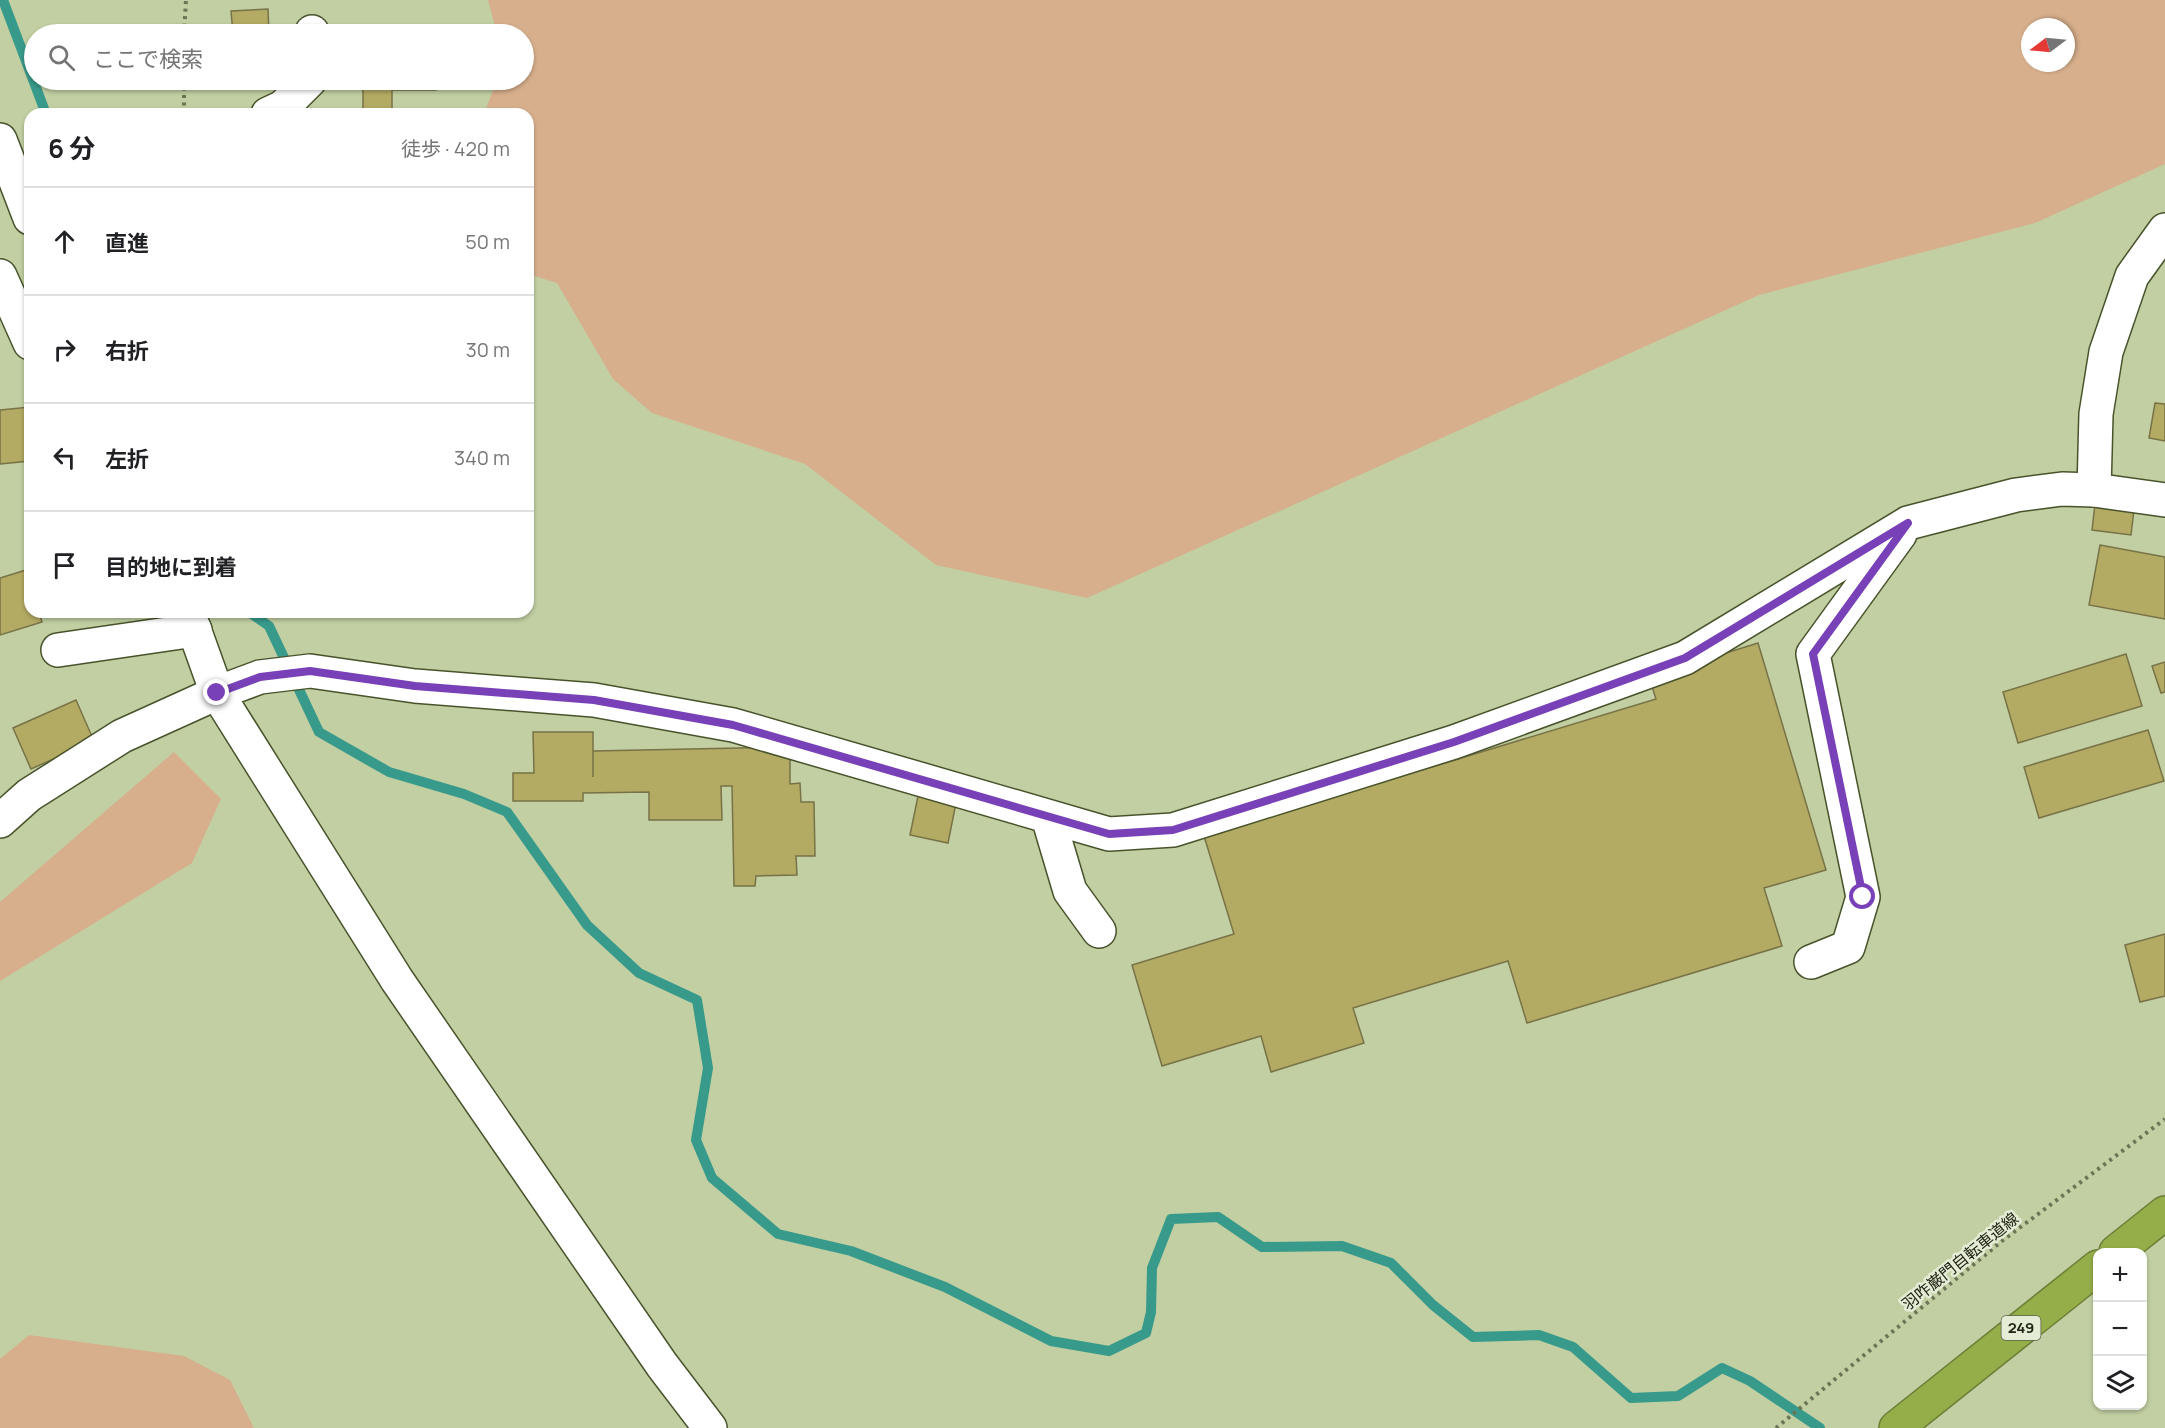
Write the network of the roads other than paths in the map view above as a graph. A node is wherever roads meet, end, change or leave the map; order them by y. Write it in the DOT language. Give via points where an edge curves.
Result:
graph roads {
  1 [pos="299,90"];
  2 [pos="281,108"];
  3 [pos="0,140"];
  4 [pos="24,202"];
  5 [pos="2165,230"];
  6 [pos="0,276"];
  7 [pos="24,330"];
  8 [pos="2094,490"];
  9 [pos="2165,500"];
  10 [pos="1908,523"];
  11 [pos="192,621"];
  12 [pos="58,650"];
  13 [pos="217,693"];
  14 [pos="1048,816"];
  15 [pos="0,821"];
  16 [pos="1100,931"];
  17 [pos="1810,962"];
  18 [pos="2165,1213"];
  19 [pos="2121,1248"];
  20 [pos="2093,1270"];
  21 [pos="710,1428"];
  22 [pos="1896,1428"];
  1 -- 2 [label="street"];
  3 -- 4 [label="street"];
  5 -- 8 [label="street" via="2132,276 2106,352 2096,414"];
  6 -- 7 [label="street"];
  8 -- 9 [label="street"];
  8 -- 10 [label="street" via="2062,489 2016,495"];
  10 -- 14 [label="street" via="1685,658 1454,742 1173,830 1109,834"];
  10 -- 17 [label="street" via="1813,654 1863,897 1848,947"];
  11 -- 12 [label="street"];
  11 -- 13 [label="street"];
  13 -- 14 [label="street" via="260,677 310,671 415,686 594,700 733,725"];
  13 -- 15 [label="street" via="122,736 29,795"];
  13 -- 21 [label="street" via="397,980 662,1365"];
  14 -- 16 [label="street" via="1071,891"];
  18 -- 19 [label="highway"];
  20 -- 22 [label="highway, 249"];
}
